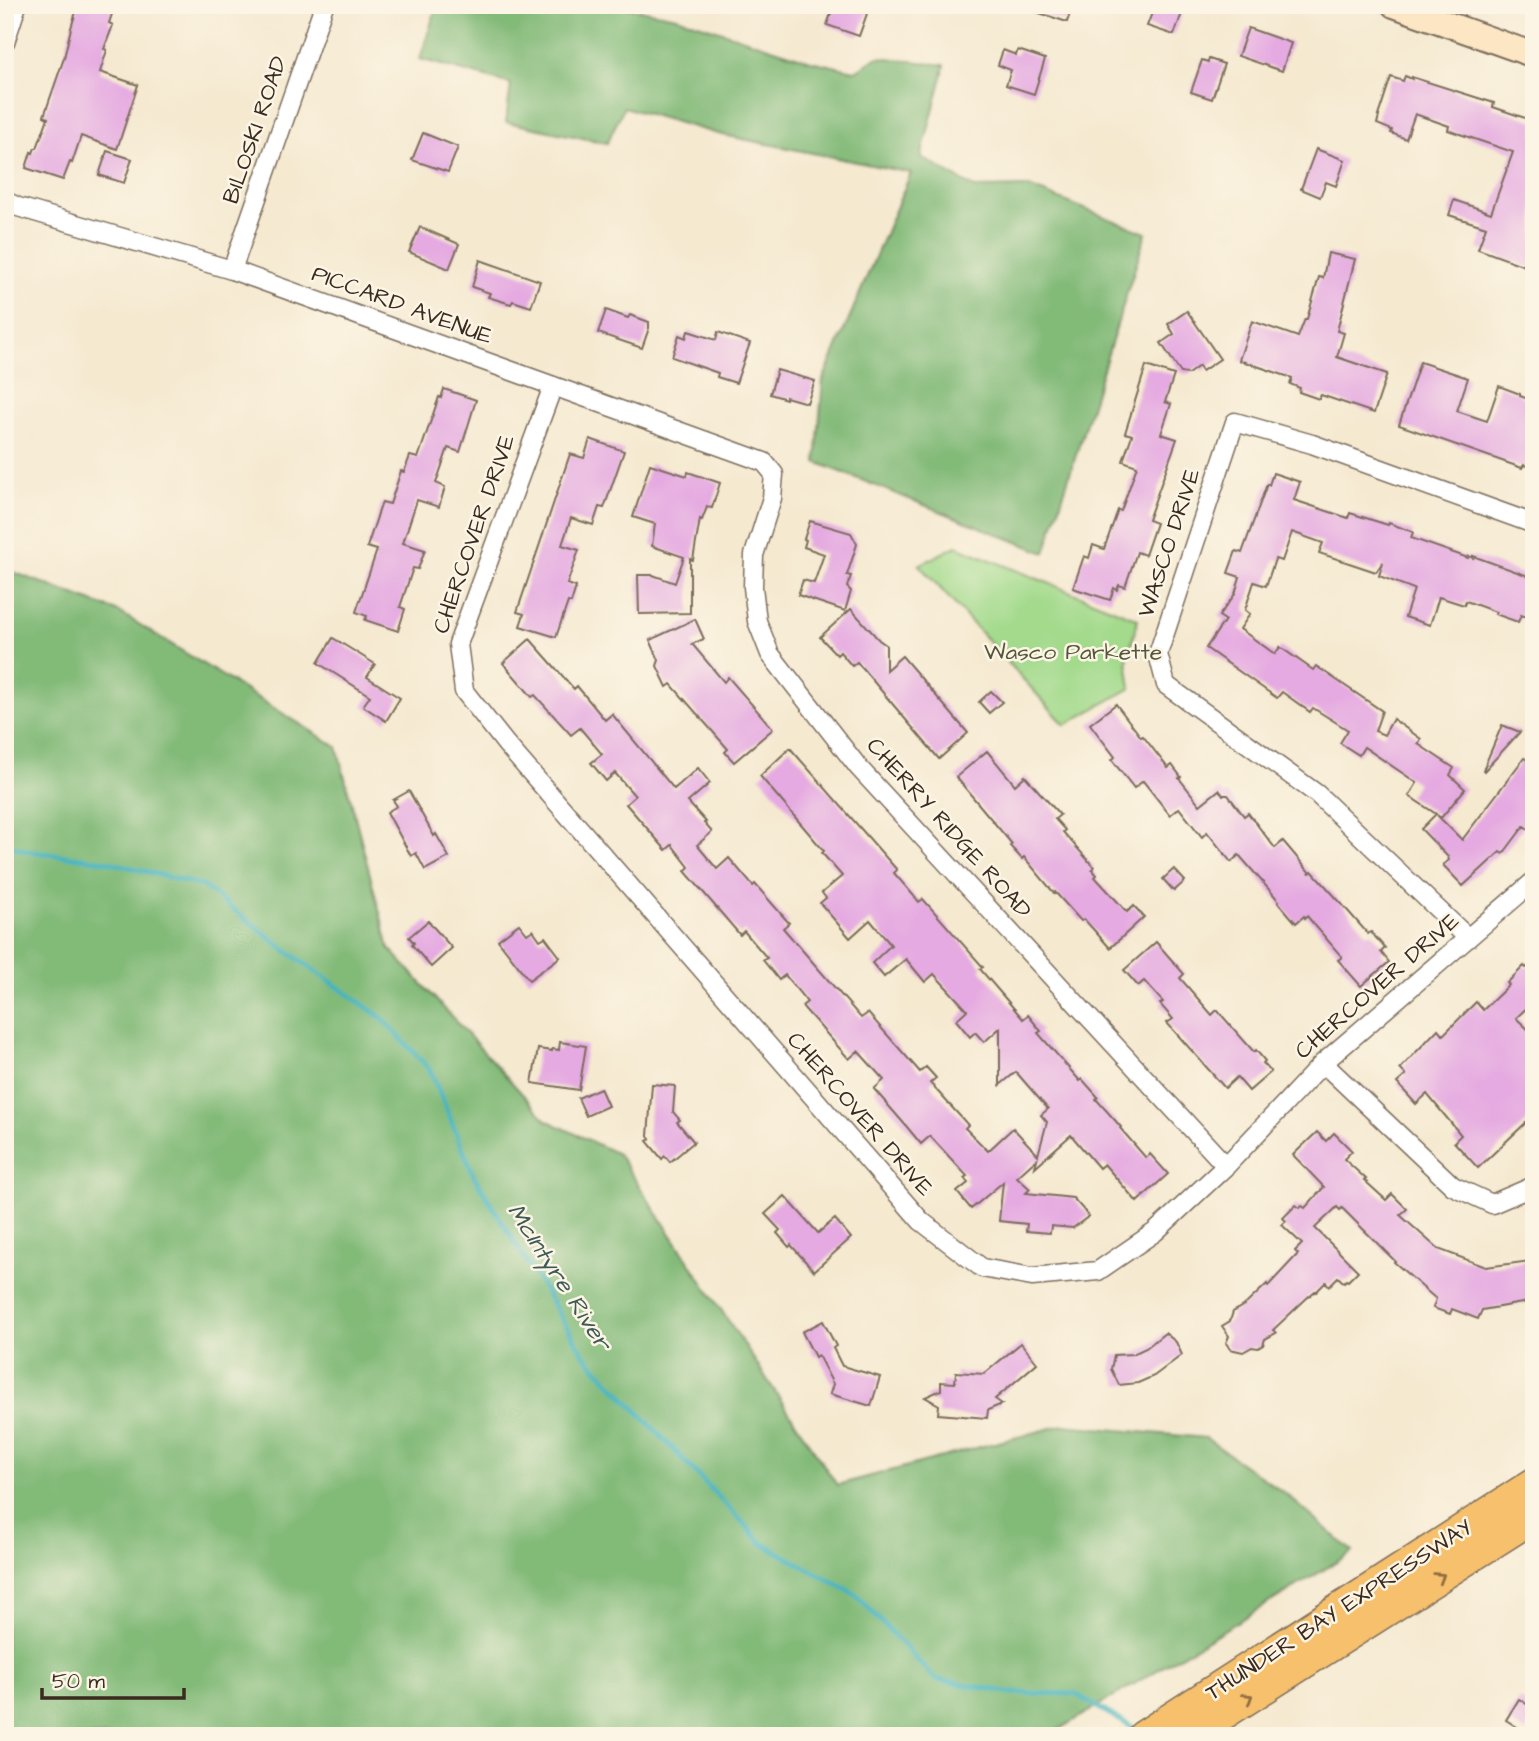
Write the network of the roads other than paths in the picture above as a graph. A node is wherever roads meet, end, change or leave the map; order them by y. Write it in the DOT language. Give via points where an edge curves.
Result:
graph roads {
  1 [pos="17,5"];
  2 [pos="324,5"];
  3 [pos="1394,5"];
  4 [pos="5,42"];
  5 [pos="1534,55"];
  6 [pos="5,201"];
  7 [pos="232,270"];
  8 [pos="553,386"];
  9 [pos="774,474"];
  10 [pos="1534,524"];
  11 [pos="1534,881"];
  12 [pos="1468,938"];
  13 [pos="1323,1063"];
  14 [pos="1226,1166"];
  15 [pos="1534,1186"];
  16 [pos="1534,1483"];
  17 [pos="1534,1517"];
  18 [pos="1172,1732"];
  1 -- 4 [label="street"];
  2 -- 7 [label="street, BILOSKI ROAD"];
  3 -- 5 [label="main road"];
  6 -- 7 [label="street, PICCARD AVENUE"];
  7 -- 8 [label="street, PICCARD AVENUE"];
  8 -- 9 [label="street, PICCARD AVENUE" via="764,462"];
  8 -- 14 [label="street, CHERCOVER DRIVE" via="458,645 464,691 506,744 921,1222 982,1268 1032,1277 1098,1270 1155,1232"];
  9 -- 14 [label="street, CHERRY RIDGE ROAD" via="772,498 754,555 753,587 757,621 770,654 859,768"];
  10 -- 12 [label="street, WASCO DRIVE" via="1312,444 1235,422 1158,654 1166,685 1317,794"];
  11 -- 12 [label="street, CHERCOVER DRIVE"];
  12 -- 13 [label="street, CHERCOVER DRIVE"];
  13 -- 14 [label="street, CHERCOVER DRIVE"];
  13 -- 15 [label="street" via="1453,1186 1492,1204"];
  16 -- 18 [label="highway, THUNDER BAY EXPRESSWAY"];
  18 -- 17 [label="highway, THUNDER BAY EXPRESSWAY, one-way"];
}
